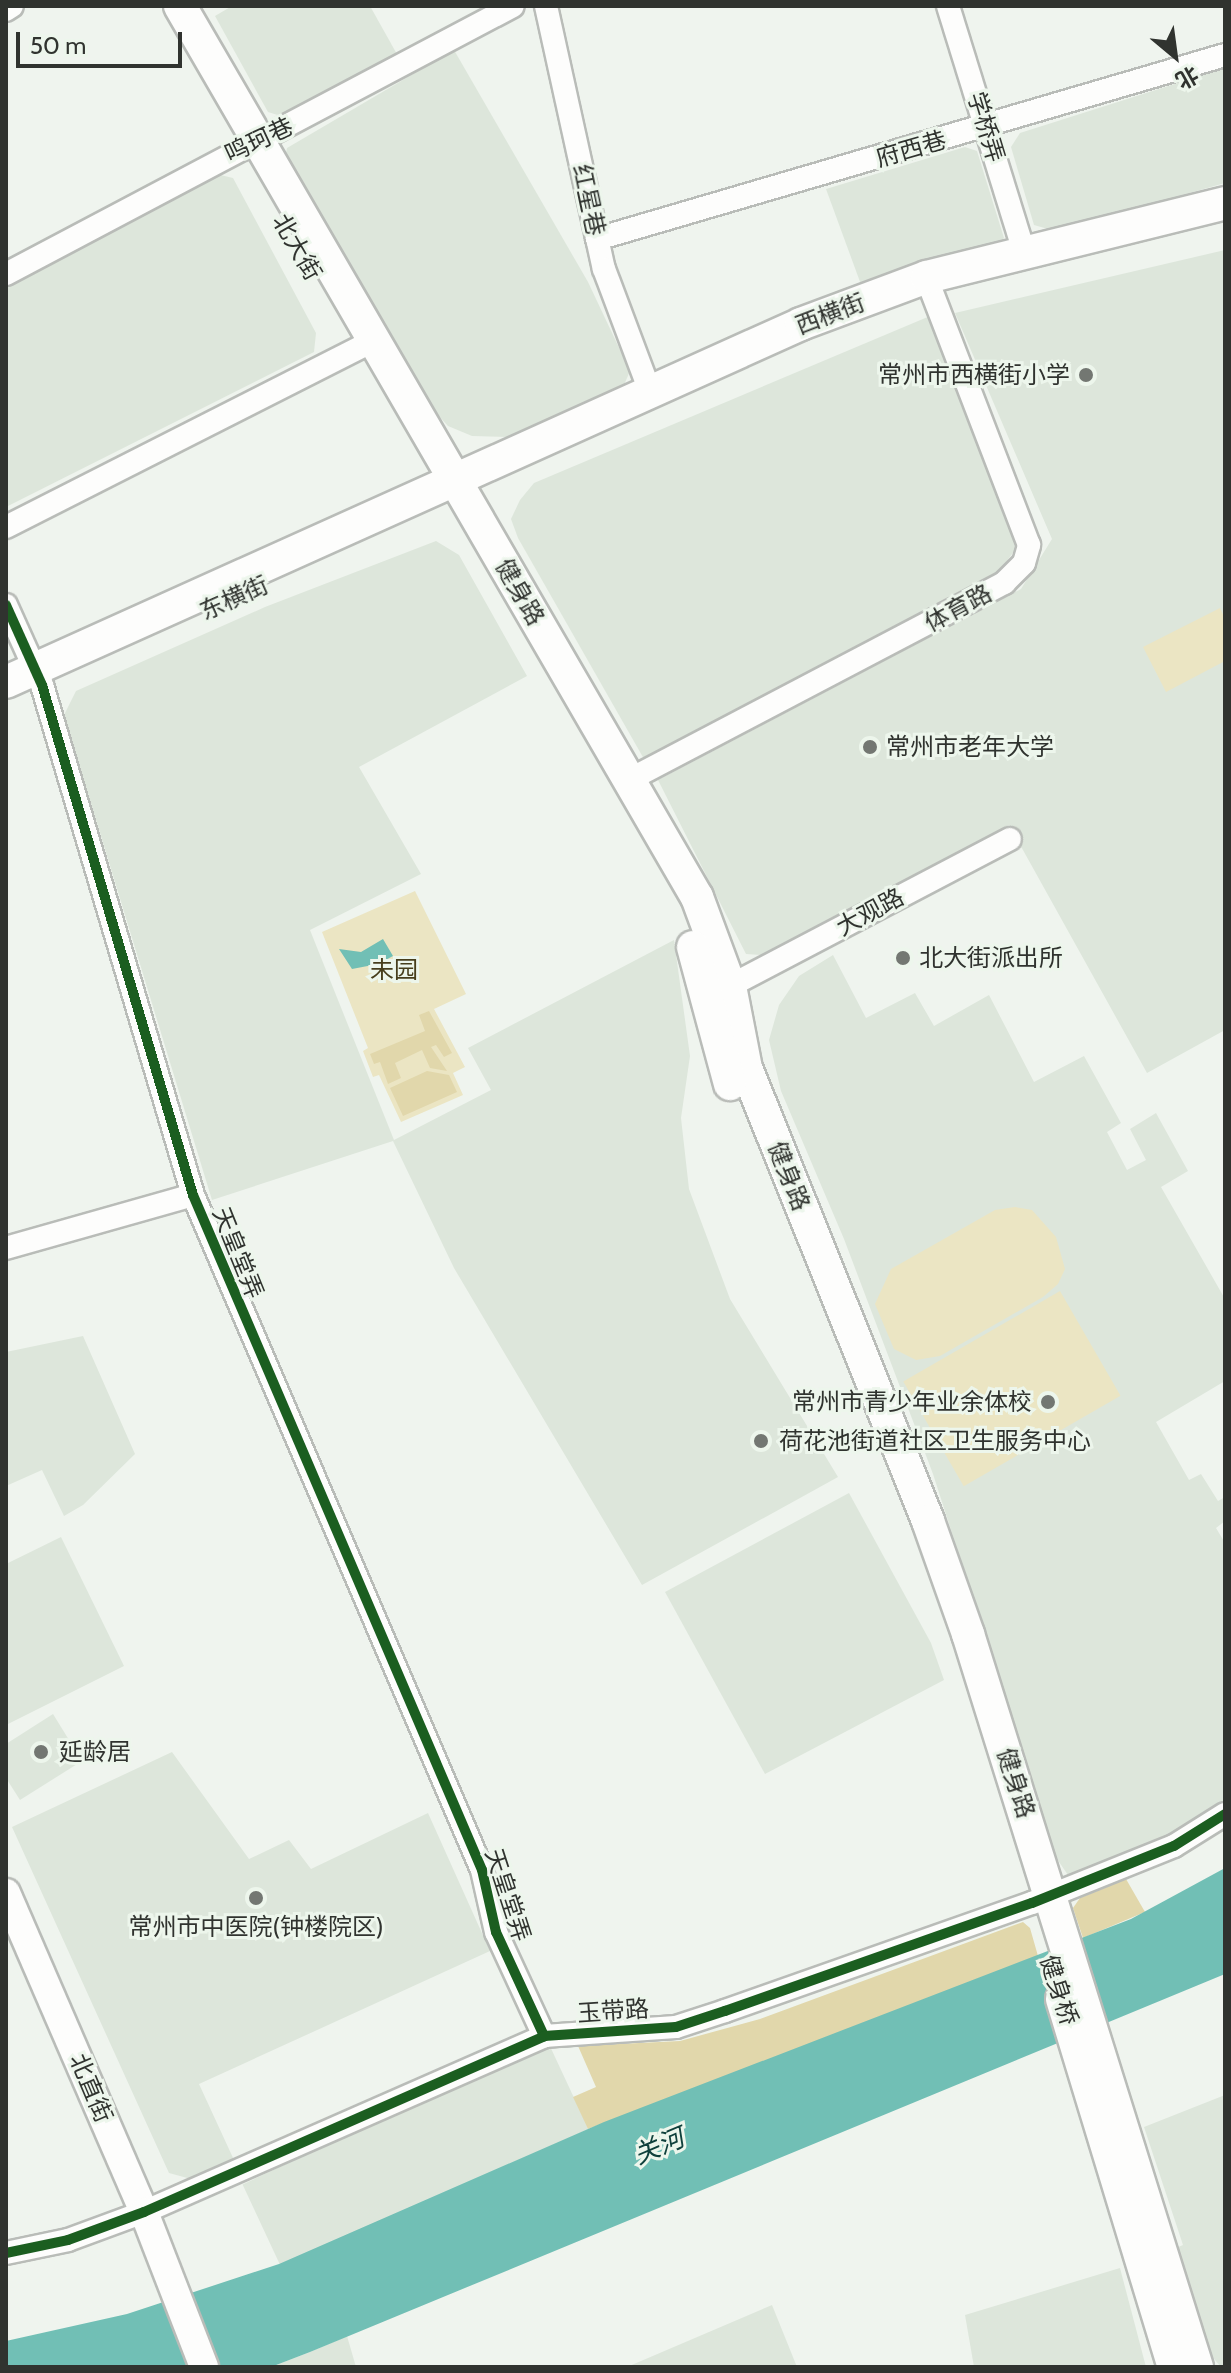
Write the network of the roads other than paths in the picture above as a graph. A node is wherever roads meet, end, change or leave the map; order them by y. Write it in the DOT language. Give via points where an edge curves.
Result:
graph roads {
  1 [pos="12,6"];
  2 [pos="158,6"];
  3 [pos="180,6"];
  4 [pos="513,6"];
  5 [pos="546,6"];
  6 [pos="948,6"];
  7 [pos="6,10"];
  8 [pos="1225,55"];
  9 [pos="987,127"];
  10 [pos="250,145"];
  11 [pos="1225,203"];
  12 [pos="1225,223"];
  13 [pos="597,239"];
  14 [pos="1023,249"];
  15 [pos="6,274"];
  16 [pos="932,292"];
  17 [pos="364,345"];
  18 [pos="649,389"];
  19 [pos="449,491"];
  20 [pos="6,527"];
  21 [pos="6,605"];
  22 [pos="39,677"];
  23 [pos="6,682"];
  24 [pos="6,701"];
  25 [pos="629,780"];
  26 [pos="1010,839"];
  27 [pos="730,986"];
  28 [pos="193,1195"];
  29 [pos="6,1248"];
  30 [pos="1225,1814"];
  31 [pos="6,1893"];
  32 [pos="1043,1905"];
  33 [pos="544,2036"];
  34 [pos="1093,2063"];
  35 [pos="144,2212"];
  36 [pos="6,2253"];
  37 [pos="204,2367"];
  38 [pos="1174,2367"];
  39 [pos="1197,2367"];
  1 -- 7 [label="street"];
  2 -- 10 [label="main road, 北大街"];
  3 -- 10 [label="main road, 北大街"];
  4 -- 10 [label="street, 鸣珂巷"];
  5 -- 13 [label="street, 红星巷"];
  6 -- 9 [label="street, 学桥弄"];
  8 -- 9 [label="street, 府西巷"];
  9 -- 13 [label="street, 府西巷"];
  9 -- 14 [label="street, 学桥弄"];
  10 -- 15 [label="street, 鸣珂巷"];
  10 -- 17 [label="main road, 北大街"];
  11 -- 14 [label="main road, 西横街"];
  12 -- 16 [label="main road, 西横街"];
  13 -- 18 [label="street, 红星巷"];
  14 -- 18 [label="main road, 西横街" via="913,282"];
  16 -- 19 [label="main road, 西横街" via="807,339"];
  16 -- 25 [label="street, 体育路" via="1029,545 1024,563 1004,583"];
  17 -- 19 [label="main road, 北大街"];
  17 -- 20 [label="street"];
  18 -- 19 [label="main road, 西横街"];
  19 -- 22 [label="main road, 东横街"];
  19 -- 25 [label="main road, 健身路"];
  19 -- 32 [label="main road, 健身路" via="676,903 705,978 732,1094 886,1467"];
  21 -- 22 [label="street, 天皇堂弄"];
  22 -- 23 [label="main road, 东横街"];
  22 -- 24 [label="main road, 东横街"];
  22 -- 28 [label="street, 天皇堂弄"];
  25 -- 27 [label="main road, 健身路" via="697,897"];
  26 -- 27 [label="street, 大观路"];
  27 -- 32 [label="main road, 健身路" via="746,1068 928,1521"];
  28 -- 29 [label="street, 天皇堂弄"];
  28 -- 33 [label="street, 天皇堂弄" via="482,1870 496,1932"];
  30 -- 32 [label="street, 玉带路" via="1174,1846"];
  31 -- 35 [label="street, 北直街"];
  32 -- 33 [label="street, 玉带路" via="676,2027"];
  32 -- 34 [label="main road, 健身桥"];
  33 -- 35 [label="street, 玉带路"];
  34 -- 38 [label="main road"];
  34 -- 39 [label="main road"];
  35 -- 36 [label="street, 玉带路" via="68,2240"];
  35 -- 37 [label="street, 北直街"];
}
